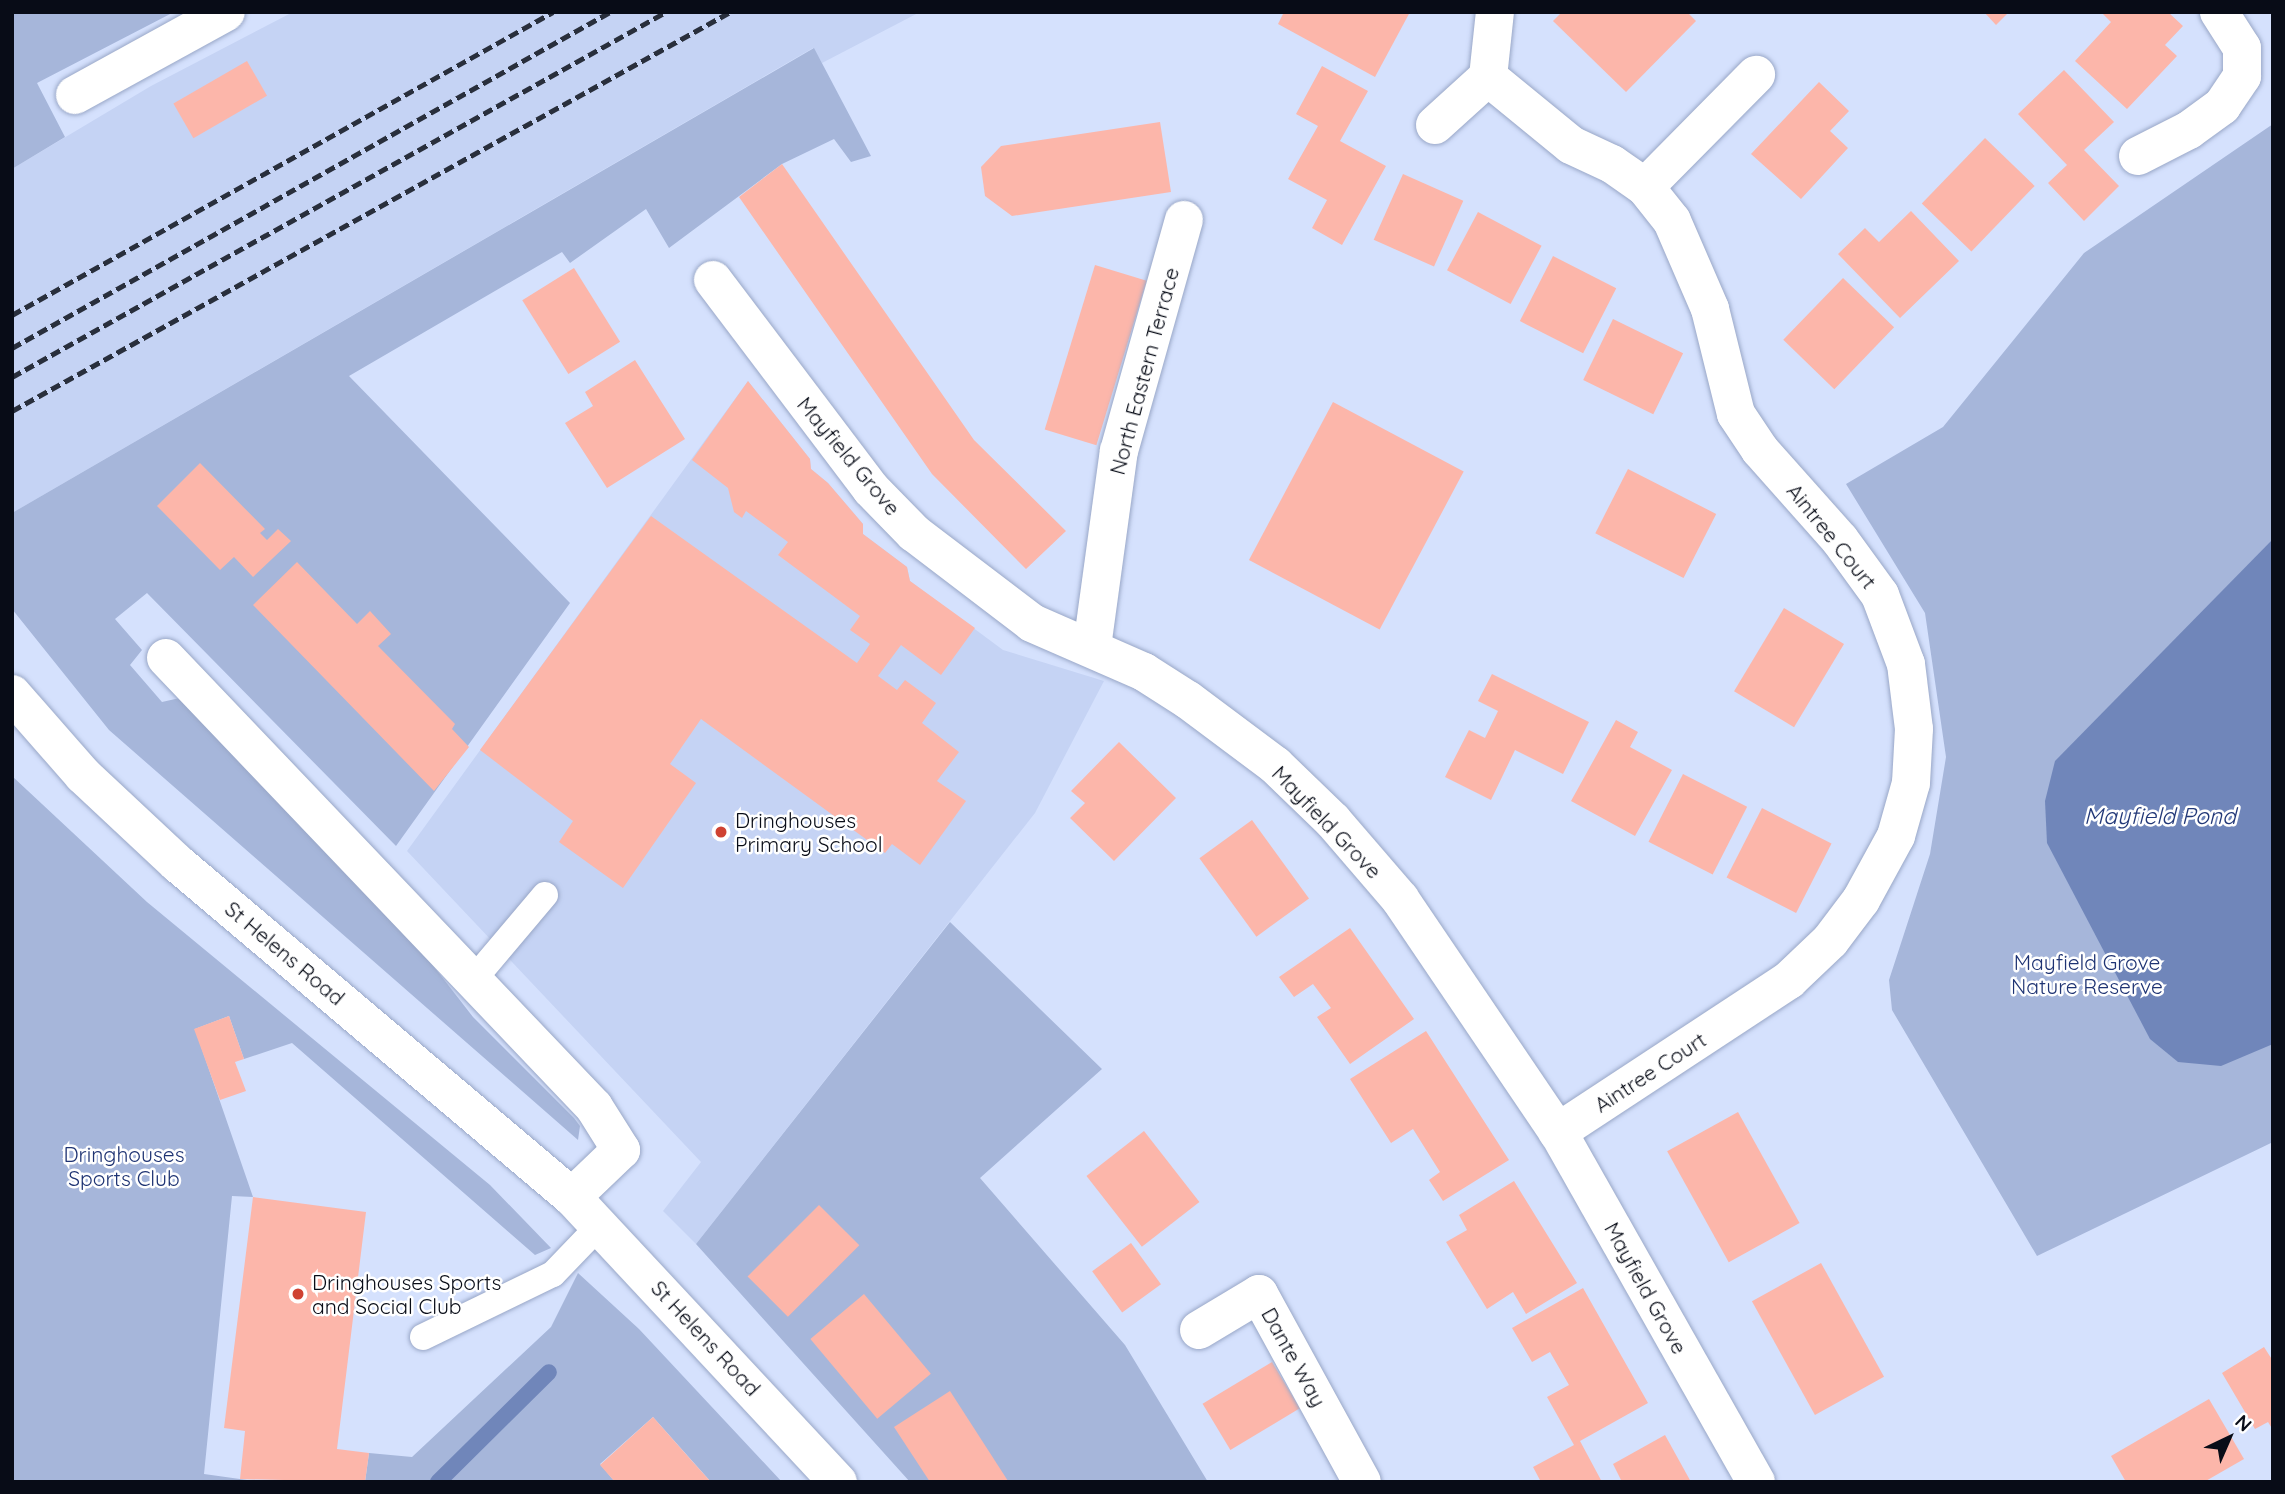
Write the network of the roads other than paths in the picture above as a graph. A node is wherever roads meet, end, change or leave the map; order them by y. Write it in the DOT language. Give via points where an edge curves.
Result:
graph roads {
  1 [pos="226,12"];
  2 [pos="1495,12"];
  3 [pos="2220,12"];
  4 [pos="1756,75"];
  5 [pos="1488,77"];
  6 [pos="75,95"];
  7 [pos="1435,125"];
  8 [pos="2138,156"];
  9 [pos="1645,187"];
  10 [pos="1184,220"];
  11 [pos="713,280"];
  12 [pos="1092,648"];
  13 [pos="166,658"];
  14 [pos="12,694"];
  15 [pos="545,895"];
  16 [pos="474,979"];
  17 [pos="1558,1132"];
  18 [pos="572,1197"];
  19 [pos="600,1226"];
  20 [pos="1199,1330"];
  21 [pos="423,1337"];
  22 [pos="838,1482"];
  23 [pos="1362,1482"];
  24 [pos="1756,1482"];
  1 -- 6 [label="street"];
  2 -- 5 [label="street"];
  3 -- 8 [label="street" via="2242,48 2242,76 2222,106 2189,131"];
  4 -- 9 [label="street"];
  5 -- 7 [label="street"];
  5 -- 9 [label="street, Aintree Court" via="1571,145 1612,164"];
  9 -- 17 [label="street, Aintree Court" via="1672,221 1693,263 1710,309 1736,414 1760,450 1840,540 1880,595 1906,664 1914,729 1911,783 1896,836 1861,900 1830,941 1789,979"];
  10 -- 12 [label="street, North Eastern Terrace" via="1119,451"];
  11 -- 12 [label="street, Mayfield Grove" via="871,489 914,533 1032,623"];
  12 -- 17 [label="street, Mayfield Grove" via="1188,700 1275,765 1333,821 1400,899"];
  13 -- 16 [label="street"];
  14 -- 18 [label="street, St Helens Road" via="83,775 177,863"];
  15 -- 16 [label="lane"];
  16 -- 18 [label="street" via="594,1107 621,1150"];
  17 -- 24 [label="street, Mayfield Grove"];
  18 -- 19 [label="street, St Helens Road"];
  19 -- 21 [label="lane" via="553,1274"];
  19 -- 22 [label="street, St Helens Road"];
  20 -- 23 [label="street, Dante Way" via="1259,1294"];
}
